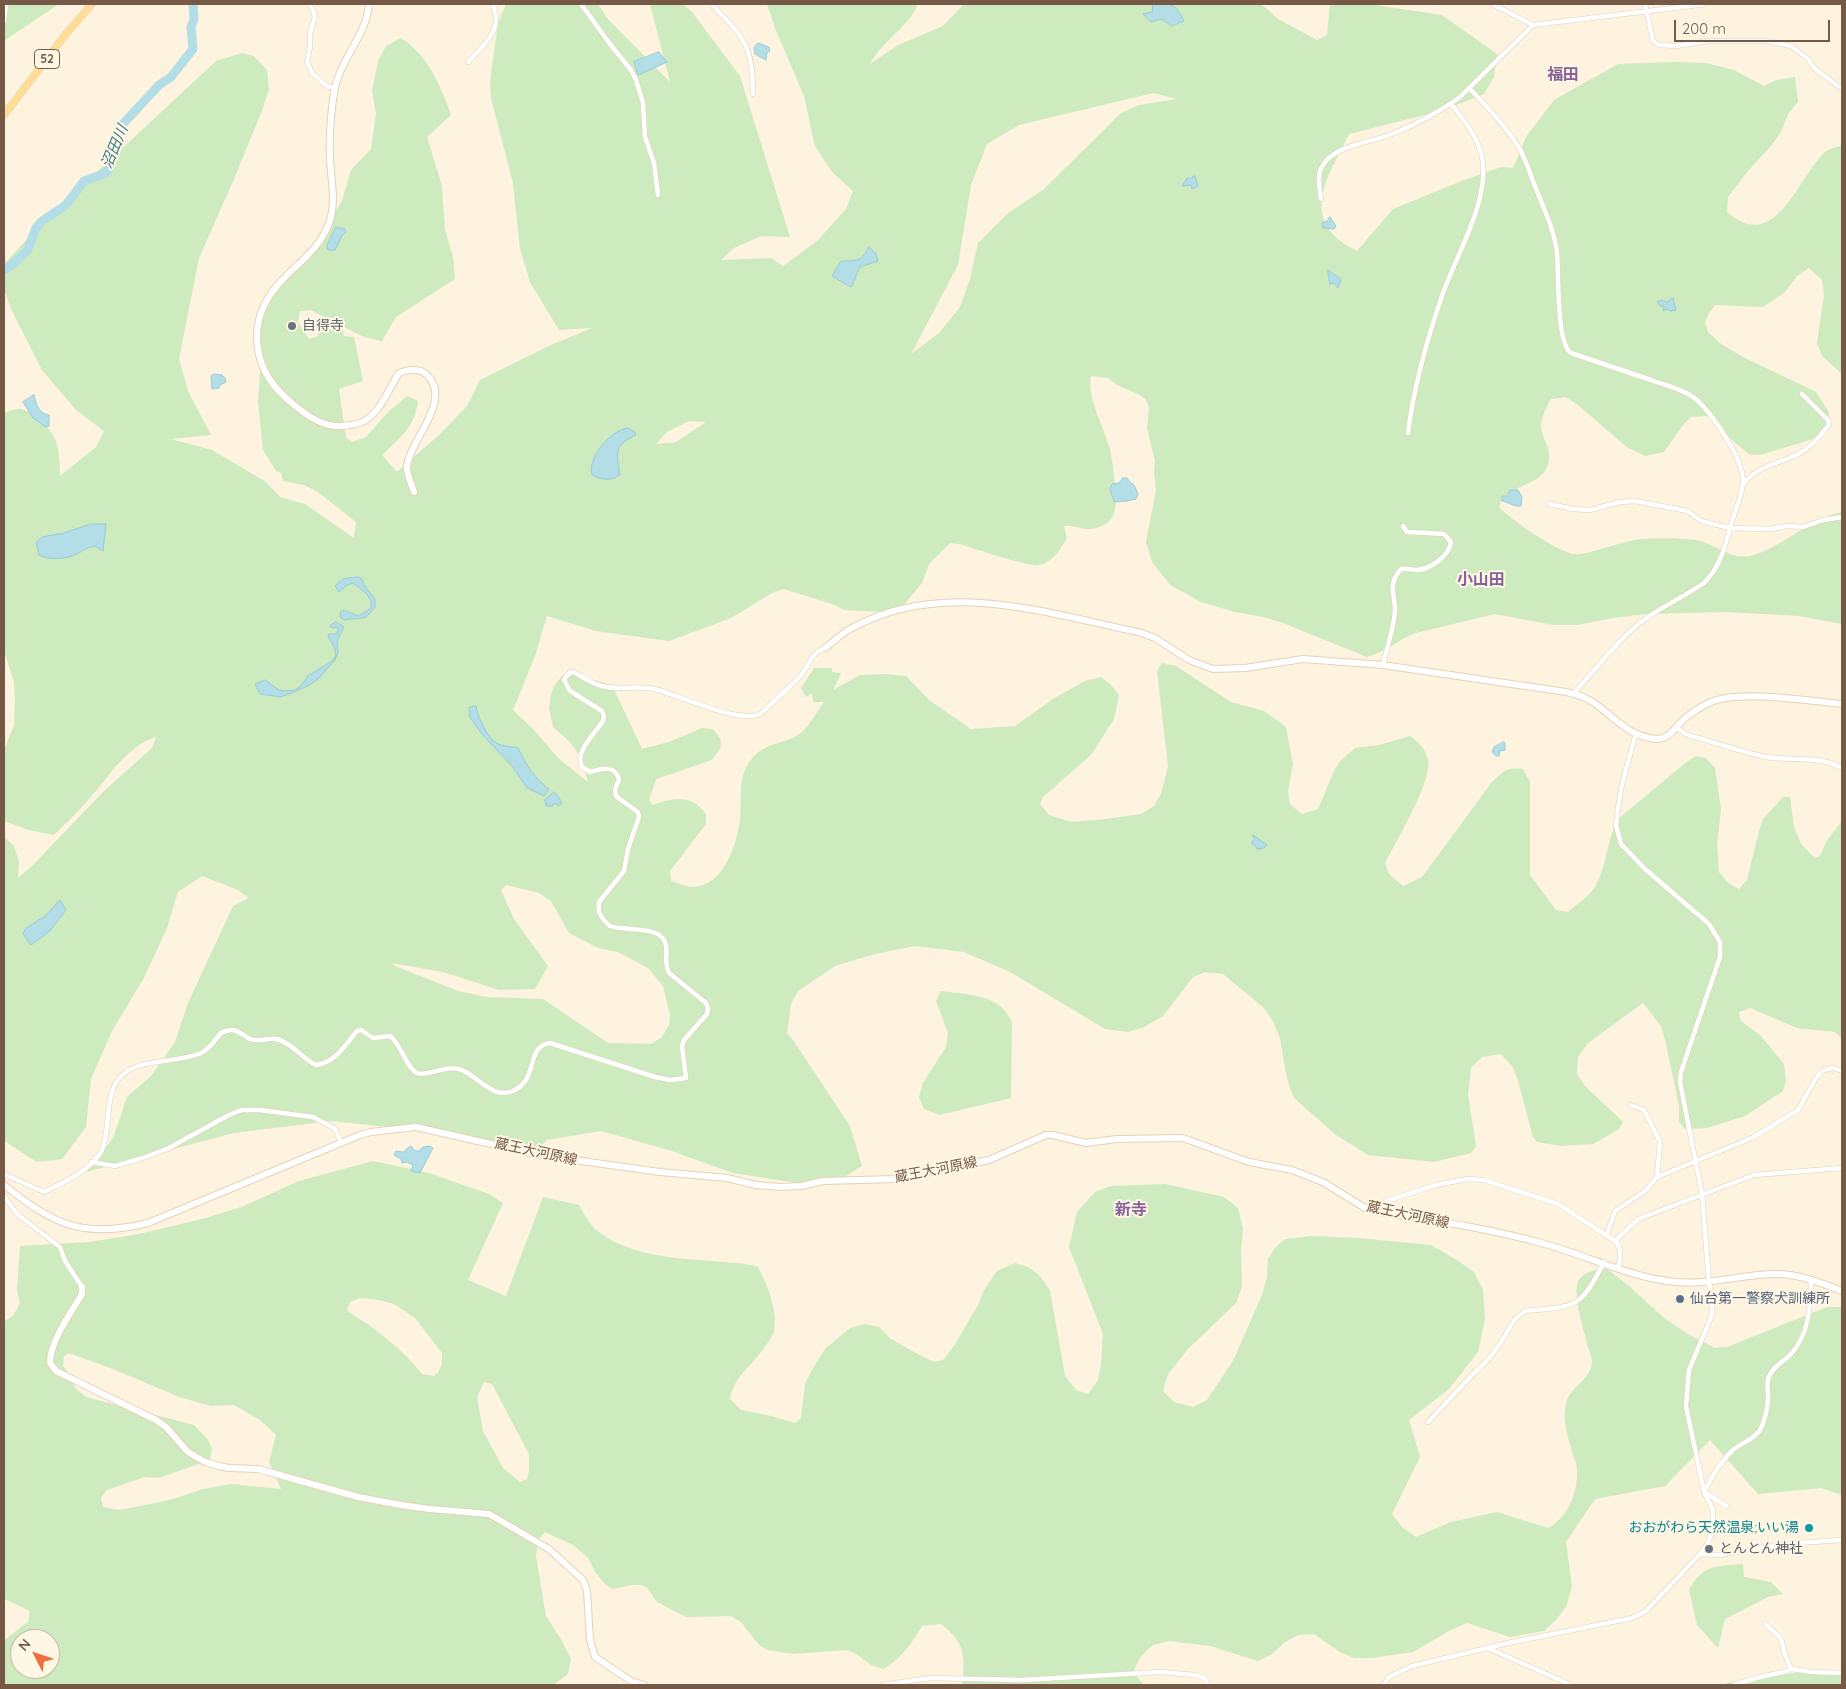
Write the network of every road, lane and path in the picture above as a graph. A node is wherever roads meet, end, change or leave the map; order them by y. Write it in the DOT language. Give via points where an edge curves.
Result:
graph roads {
  1 [pos="6,4"];
  2 [pos="92,4"];
  3 [pos="309,4"];
  4 [pos="369,4"];
  5 [pos="493,4"];
  6 [pos="581,4"];
  7 [pos="711,4"];
  8 [pos="1492,4"];
  9 [pos="1645,4"];
  10 [pos="1706,4"];
  11 [pos="1646,11"];
  12 [pos="4,21"];
  13 [pos="1533,25"];
  14 [pos="468,62"];
  15 [pos="335,87"];
  16 [pos="1469,88"];
  17 [pos="1842,89"];
  18 [pos="753,94"];
  19 [pos="1451,104"];
  20 [pos="4,115"];
  21 [pos="658,195"];
  22 [pos="1321,199"];
  23 [pos="1802,394"];
  24 [pos="1408,433"];
  25 [pos="1743,484"];
  26 [pos="414,492"];
  27 [pos="1549,504"];
  28 [pos="1842,517"];
  29 [pos="1403,526"];
  30 [pos="1730,528"];
  31 [pos="826,648"];
  32 [pos="1383,665"];
  33 [pos="1574,694"];
  34 [pos="1842,704"];
  35 [pos="1676,727"];
  36 [pos="1636,733"];
  37 [pos="1842,768"];
  38 [pos="1842,1071"];
  39 [pos="1631,1105"];
  40 [pos="342,1143"];
  41 [pos="1697,1160"];
  42 [pos="91,1162"];
  43 [pos="1842,1168"];
  44 [pos="4,1174"];
  45 [pos="1657,1177"];
  46 [pos="4,1186"];
  47 [pos="1702,1194"];
  48 [pos="4,1196"];
  49 [pos="1380,1212"];
  50 [pos="1606,1236"];
  51 [pos="1618,1244"];
  52 [pos="1604,1262"];
  53 [pos="1618,1268"];
  54 [pos="1811,1280"];
  55 [pos="1709,1283"];
  56 [pos="82,1288"];
  57 [pos="1842,1291"];
  58 [pos="1428,1422"];
  59 [pos="1704,1492"];
  60 [pos="1727,1506"];
  61 [pos="1842,1540"];
  62 [pos="1700,1554"];
  63 [pos="1765,1624"];
  64 [pos="1488,1648"];
  65 [pos="1791,1669"];
  66 [pos="1842,1673"];
  67 [pos="644,1685"];
  68 [pos="883,1685"];
  69 [pos="1209,1685"];
  70 [pos="1384,1685"];
  71 [pos="1571,1685"];
  72 [pos="1734,1685"];
  1 -- 12 [label="street"];
  2 -- 20 [label="main road, 52"];
  3 -- 15 [label="street" via="315,17 308,62 312,72 328,87"];
  4 -- 15 [label="street" via="368,14 343,62"];
  5 -- 14 [label="street" via="496,25"];
  6 -- 21 [label="street" via="636,80 643,103 645,138 654,163"];
  7 -- 18 [label="street" via="731,24 747,48 753,73"];
  8 -- 13 [label="street"];
  9 -- 11 [label="street"];
  10 -- 11 [label="street"];
  11 -- 13 [label="street"];
  11 -- 17 [label="street" via="1653,40 1659,45 1767,41 1791,46 1808,59 1815,70"];
  13 -- 16 [label="street"];
  15 -- 26 [label="street" via="330,158 331,218 316,248 276,286 267,300 256,339 259,357 277,390 296,407 316,420 337,426 364,422 375,413 399,373 417,369 427,375 435,392 431,413 407,467"];
  16 -- 19 [label="street"];
  16 -- 25 [label="street" via="1516,142 1549,222 1557,254 1561,328 1566,350 1691,395 1728,440 1741,467"];
  19 -- 22 [label="street" via="1390,135 1332,155 1319,173"];
  19 -- 24 [label="street" via="1475,139 1483,163 1483,176 1476,211 1427,343"];
  23 -- 25 [label="street" via="1828,420 1829,425 1803,451 1756,472"];
  25 -- 30 [label="street"];
  27 -- 30 [label="street" via="1590,510 1620,502 1634,502 1688,511 1701,520"];
  28 -- 30 [label="street" via="1770,530"];
  29 -- 32 [label="street" via="1407,532 1444,534 1451,542 1450,548 1432,564 1417,570 1400,569 1395,575 1392,587 1396,611"];
  30 -- 33 [label="street" via="1710,578 1639,624"];
  31 -- 32 [label="street" via="848,630 883,615 925,604 972,601 1142,633 1189,660 1213,669 1245,668 1303,659"];
  31 -- 42 [label="street" via="808,660 802,674 789,689 762,714 754,716 738,716 657,689 601,686 574,672 564,680 570,691 602,711 604,716 582,751 582,767 590,772 604,767 617,773 620,779 614,790 616,796 638,812 639,817 624,871 599,902 600,914 610,926 646,930 662,937 669,973 708,1008 707,1014 682,1046 686,1078 670,1080 656,1077 544,1043 536,1050 527,1078 521,1086 508,1093 487,1088 460,1069 417,1073 390,1036 373,1038 361,1030 357,1031 327,1064 316,1065 276,1038 250,1040 241,1032 225,1031 203,1052 126,1071 113,1090 101,1151"];
  32 -- 33 [label="street"];
  33 -- 36 [label="street" via="1597,704 1621,726"];
  34 -- 35 [label="street" via="1765,697 1728,698 1695,710"];
  35 -- 36 [label="street" via="1670,734 1656,739"];
  35 -- 37 [label="street" via="1687,735 1766,757 1820,760"];
  36 -- 41 [label="street" via="1618,808 1616,824 1622,844 1644,868 1709,924 1721,949 1680,1082"];
  38 -- 41 [label="street" via="1834,1068 1821,1072 1798,1110 1790,1116 1754,1137"];
  39 -- 45 [label="street" via="1644,1110 1660,1142"];
  40 -- 42 [label="street" via="334,1128 313,1117 242,1110 176,1145 140,1159 115,1166"];
  40 -- 46 [label="street, 蔵王大河原線" via="148,1223 127,1228 104,1230 65,1224 42,1213"];
  40 -- 49 [label="street, 蔵王大河原線" via="371,1132 416,1127 539,1155 780,1187 823,1181 896,1180 989,1160 1046,1135 1086,1143 1183,1138 1248,1162 1292,1170 1323,1182 1365,1208"];
  41 -- 45 [label="street"];
  41 -- 47 [label="street"];
  42 -- 44 [label="street" via="76,1176 44,1192"];
  43 -- 47 [label="street" via="1754,1175"];
  45 -- 50 [label="street" via="1645,1191 1615,1211"];
  47 -- 51 [label="street" via="1638,1219"];
  47 -- 55 [label="street"];
  48 -- 56 [label="street" via="17,1214 60,1247"];
  49 -- 50 [label="street" via="1386,1201 1409,1192 1477,1179 1558,1204"];
  49 -- 52 [label="street, 蔵王大河原線" via="1514,1236"];
  50 -- 51 [label="street"];
  51 -- 53 [label="street" via="1621,1254"];
  52 -- 53 [label="street, 蔵王大河原線"];
  52 -- 58 [label="street" via="1590,1290 1574,1304 1522,1313 1498,1348"];
  53 -- 55 [label="street, 蔵王大河原線" via="1668,1281"];
  54 -- 55 [label="street, 蔵王大河原線" via="1762,1274"];
  54 -- 57 [label="street, 蔵王大河原線"];
  54 -- 59 [label="street" via="1810,1310 1804,1335 1767,1380 1768,1398 1759,1431 1721,1463"];
  55 -- 59 [label="street" via="1712,1315 1688,1370 1686,1390 1688,1420"];
  56 -- 67 [label="street" via="82,1294 50,1356 50,1363 56,1371 156,1420 188,1452 205,1462 230,1468 258,1469 371,1499 430,1510 489,1514 549,1549 583,1580 590,1640 596,1657 631,1681"];
  59 -- 60 [label="street"];
  59 -- 62 [label="street" via="1713,1510 1713,1528"];
  61 -- 62 [label="street" via="1783,1544 1720,1555"];
  62 -- 64 [label="street" via="1646,1611 1632,1618"];
  63 -- 65 [label="street" via="1781,1638"];
  64 -- 70 [label="street" via="1404,1669"];
  64 -- 71 [label="street"];
  65 -- 66 [label="street"];
  65 -- 72 [label="street"];
  68 -- 69 [label="street" via="930,1678 1022,1680 1161,1672 1195,1675 1204,1678"];
}
